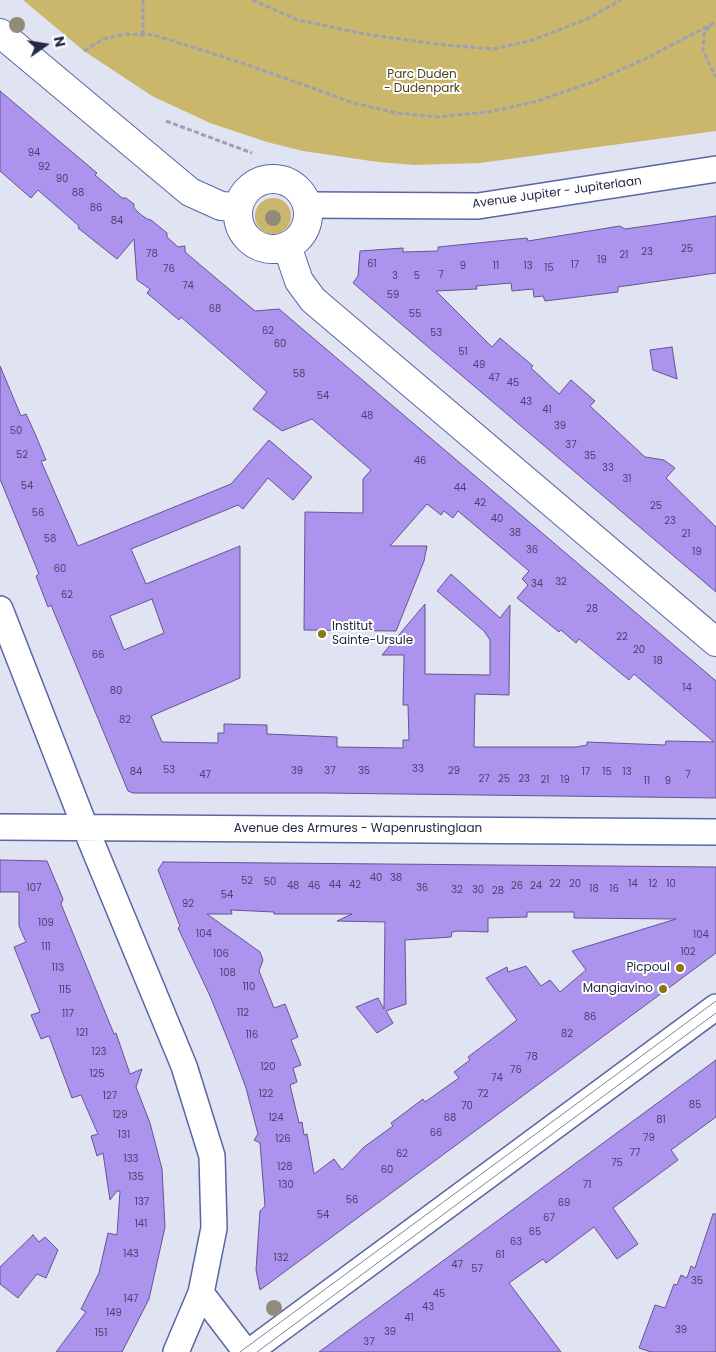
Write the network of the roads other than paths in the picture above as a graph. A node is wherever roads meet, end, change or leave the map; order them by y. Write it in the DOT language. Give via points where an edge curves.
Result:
graph roads {
  1 [pos="0,33"];
  2 [pos="716,169"];
  3 [pos="307,206"];
  4 [pos="238,207"];
  5 [pos="287,246"];
  6 [pos="0,609"];
  7 [pos="716,642"];
  8 [pos="0,827"];
  9 [pos="85,828"];
  10 [pos="716,832"];
  11 [pos="716,1007"];
  12 [pos="201,1293"];
  13 [pos="176,1352"];
  14 [pos="248,1352"];
  1 -- 4 [label="street" via="190,192 221,206"];
  2 -- 3 [label="street, Avenue Jupiter - Jupiterlaan" via="478,206"];
  3 -- 4 [label="street" via="300,191 288,181 272,178 257,182 244,192"];
  3 -- 5 [label="street" via="306,225 295,241"];
  4 -- 5 [label="street" via="240,228 255,244 265,248"];
  5 -- 7 [label="street" via="299,281 313,300"];
  6 -- 9 [label="street"];
  8 -- 9 [label="street, Avenue des Armures - Wapenrustinglaan"];
  9 -- 10 [label="street, Avenue des Armures - Wapenrustinglaan"];
  9 -- 12 [label="street" via="184,1066 212,1156 214,1228"];
  11 -- 14 [label="street"];
  12 -- 13 [label="street"];
  12 -- 14 [label="street"];
}
